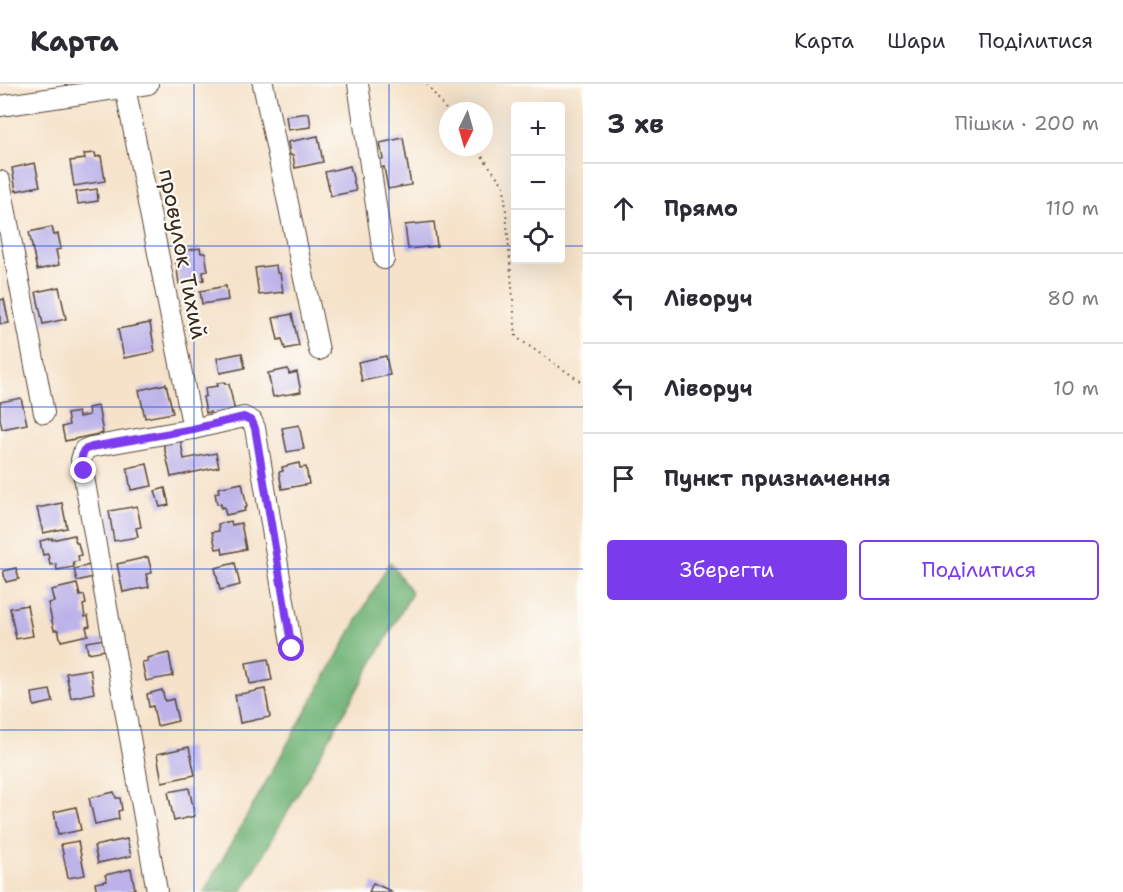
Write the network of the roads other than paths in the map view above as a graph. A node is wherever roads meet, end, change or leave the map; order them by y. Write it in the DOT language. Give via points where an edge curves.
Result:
graph roads {
  1 [pos="148,84"];
  2 [pos="263,84"];
  3 [pos="358,84"];
  4 [pos="125,87"];
  5 [pos="0,106"];
  6 [pos="0,181"];
  7 [pos="384,259"];
  8 [pos="319,350"];
  9 [pos="44,414"];
  10 [pos="193,429"];
  11 [pos="292,649"];
  12 [pos="157,891"];
  1 -- 4 [label="street"];
  2 -- 8 [label="street"];
  3 -- 7 [label="street"];
  4 -- 5 [label="street"];
  4 -- 10 [label="street, провулок Тихий"];
  6 -- 9 [label="street"];
  10 -- 11 [label="street" via="244,417 252,421"];
  10 -- 12 [label="street" via="92,447 84,450 81,460"];
}
